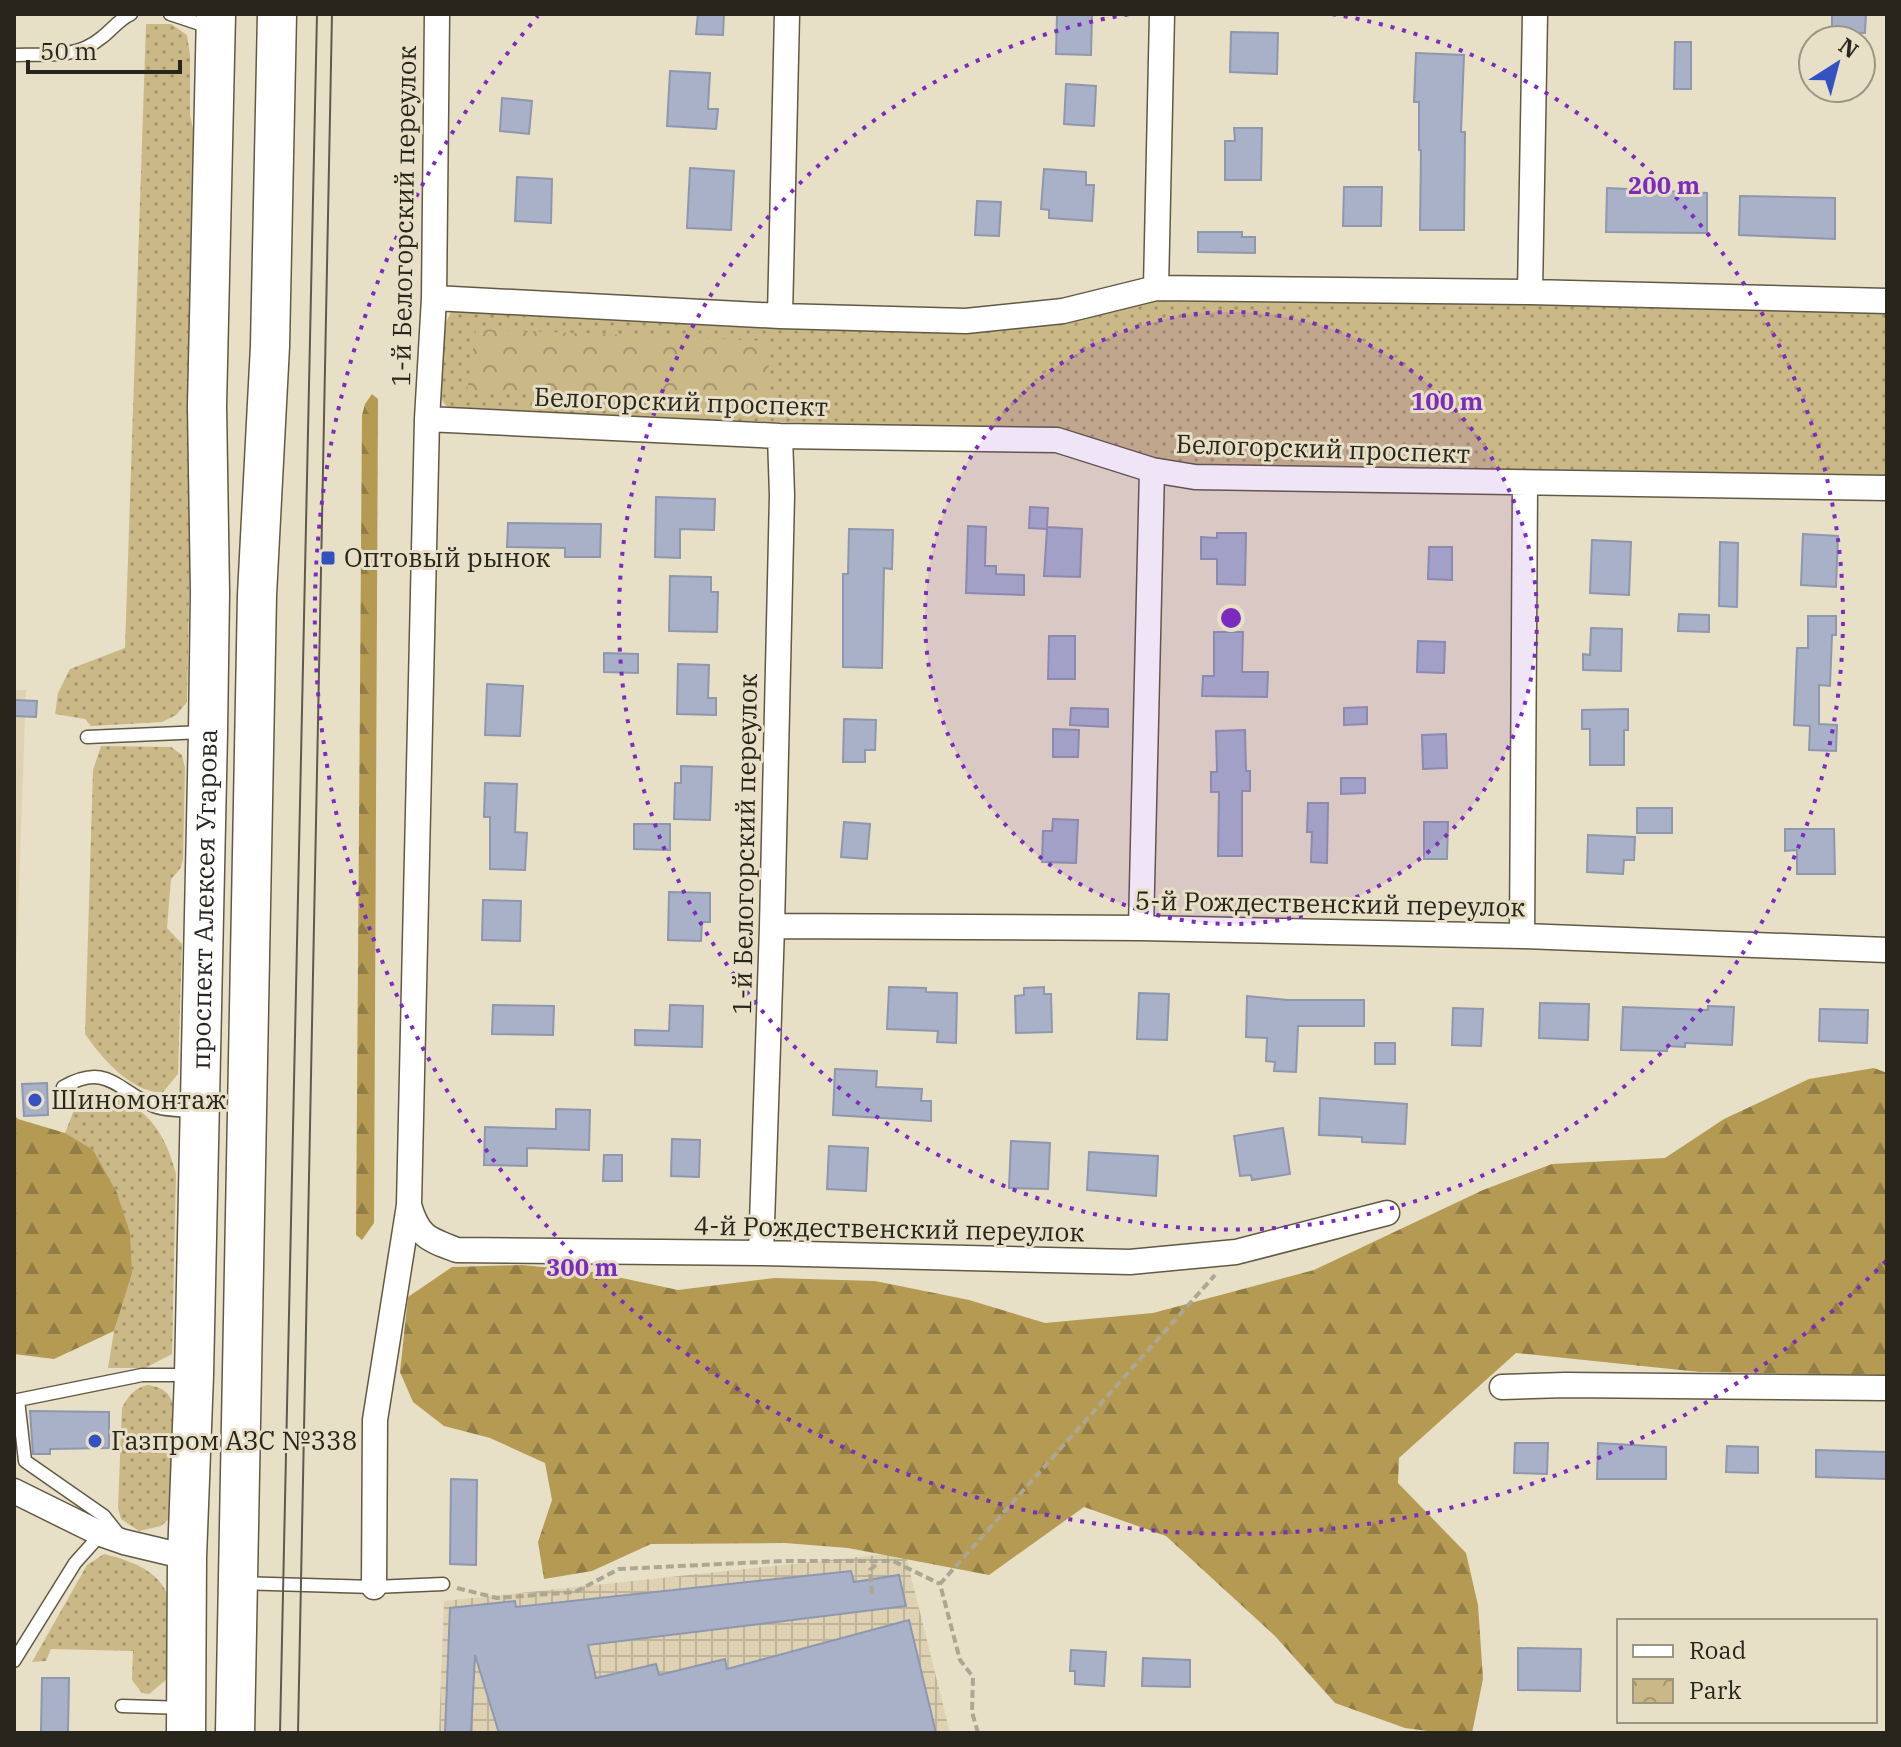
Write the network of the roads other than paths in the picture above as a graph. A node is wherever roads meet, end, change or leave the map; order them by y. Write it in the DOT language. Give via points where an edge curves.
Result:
graph roads {
  1 [pos="131,14"];
  2 [pos="170,14"];
  3 [pos="277,14"];
  4 [pos="437,14"];
  5 [pos="787,14"];
  6 [pos="1162,14"];
  7 [pos="1535,14"];
  8 [pos="216,21"];
  9 [pos="14,55"];
  10 [pos="1156,288"];
  11 [pos="1530,292"];
  12 [pos="434,298"];
  13 [pos="1887,301"];
  14 [pos="780,316"];
  15 [pos="427,419"];
  16 [pos="780,436"];
  17 [pos="1152,470"];
  18 [pos="1525,484"];
  19 [pos="1887,488"];
  20 [pos="210,593"];
  21 [pos="257,595"];
  22 [pos="208,732"];
  23 [pos="87,737"];
  24 [pos="772,926"];
  25 [pos="1141,928"];
  26 [pos="1522,936"];
  27 [pos="1887,950"];
  28 [pos="63,1087"];
  29 [pos="199,1111"];
  30 [pos="409,1205"];
  31 [pos="1387,1213"];
  32 [pos="761,1253"];
  33 [pos="194,1375"];
  34 [pos="1502,1387"];
  35 [pos="1887,1388"];
  36 [pos="14,1491"];
  37 [pos="101,1534"];
  38 [pos="124,1542"];
  39 [pos="187,1557"];
  40 [pos="238,1583"];
  41 [pos="443,1584"];
  42 [pos="374,1587"];
  43 [pos="14,1661"];
  44 [pos="122,1706"];
  45 [pos="186,1720"];
  46 [pos="235,1733"];
  1 -- 9 [label="lane" via="75,54"];
  2 -- 8 [label="lane"];
  3 -- 21 [label="main road, проспект Алексея Угарова" via="270,346"];
  4 -- 12 [label="street, 1-й Белогорский переулок"];
  5 -- 14 [label="street"];
  6 -- 10 [label="street"];
  7 -- 11 [label="street"];
  8 -- 20 [label="main road, проспект Алексея Угарова" via="207,406"];
  10 -- 11 [label="street"];
  10 -- 14 [label="street" via="1063,311 966,321"];
  11 -- 13 [label="street"];
  12 -- 14 [label="street"];
  12 -- 15 [label="street, 1-й Белогорский переулок"];
  15 -- 16 [label="street, Белогорский проспект"];
  15 -- 30 [label="street, 1-й Белогорский переулок"];
  16 -- 17 [label="street, Белогорский проспект" via="1057,440"];
  16 -- 24 [label="street, 1-й Белогорский переулок"];
  17 -- 18 [label="street, Белогорский проспект" via="1195,477"];
  17 -- 25 [label="street"];
  18 -- 19 [label="street, Белогорский проспект"];
  18 -- 26 [label="street"];
  20 -- 21 [label="main road"];
  20 -- 22 [label="main road, проспект Алексея Угарова"];
  21 -- 40 [label="main road, проспект Алексея Угарова"];
  22 -- 23 [label="lane"];
  22 -- 29 [label="main road, проспект Алексея Угарова"];
  24 -- 25 [label="street, 5-й Рождественский переулок"];
  24 -- 32 [label="street, 1-й Белогорский переулок"];
  25 -- 26 [label="street, 5-й Рождественский переулок"];
  26 -- 27 [label="street, 5-й Рождественский переулок"];
  28 -- 29 [label="lane" via="81,1077 104,1077 156,1108"];
  29 -- 33 [label="main road, проспект Алексея Угарова"];
  30 -- 32 [label="street, 4-й Рождественский переулок" via="416,1228 457,1250"];
  30 -- 42 [label="street, 1-й Белогорский переулок" via="375,1420"];
  31 -- 32 [label="street, 4-й Рождественский переулок" via="1236,1252 1130,1262"];
  33 -- 38 [label="lane" via="142,1375 18,1400 25,1461 104,1516"];
  33 -- 39 [label="main road, проспект Алексея Угарова"];
  34 -- 35 [label="street"];
  36 -- 37 [label="street"];
  37 -- 38 [label="street"];
  37 -- 43 [label="lane" via="75,1563"];
  38 -- 39 [label="street"];
  39 -- 45 [label="main road, проспект Алексея Угарова"];
  40 -- 42 [label="lane"];
  40 -- 46 [label="main road, проспект Алексея Угарова"];
  41 -- 42 [label="lane"];
  44 -- 45 [label="lane"];
}
